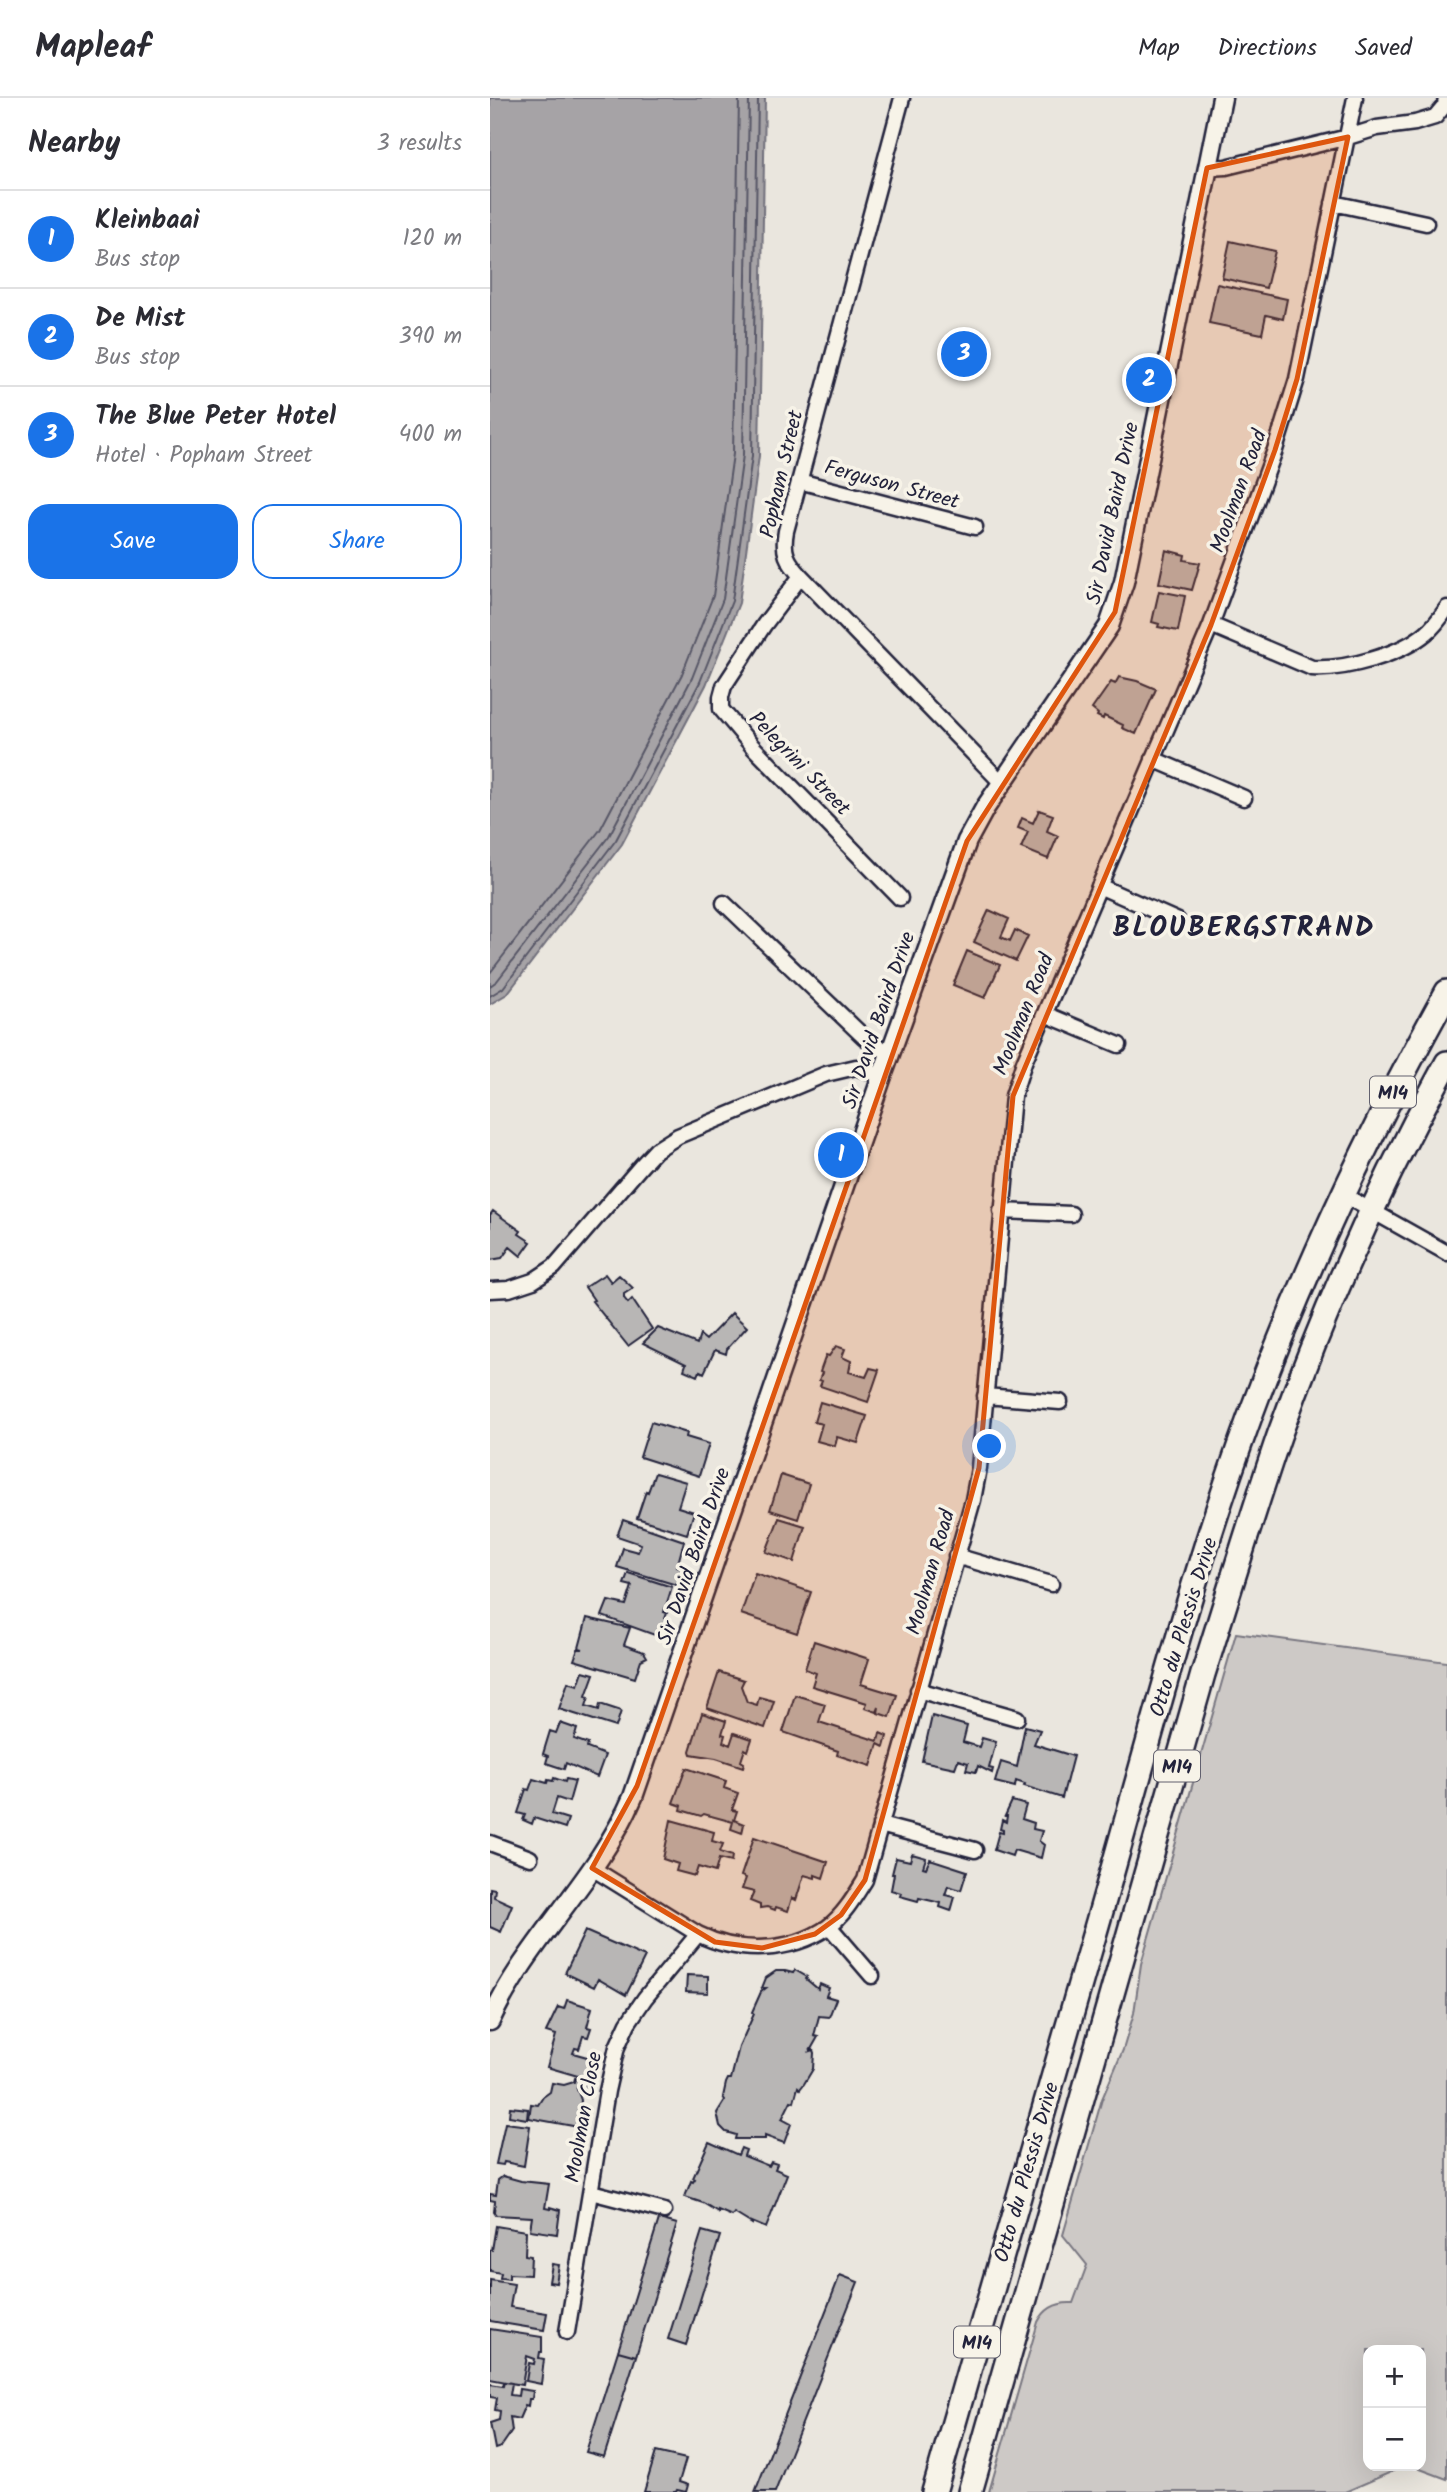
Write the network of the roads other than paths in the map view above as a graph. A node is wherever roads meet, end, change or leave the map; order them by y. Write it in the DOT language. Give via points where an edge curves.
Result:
graph roads {
  1 [pos="902,98"];
  2 [pos="1222,98"];
  3 [pos="1355,98"];
  4 [pos="1446,98"];
  5 [pos="1348,137"];
  6 [pos="1208,168"];
  7 [pos="1333,203"];
  8 [pos="1426,223"];
  9 [pos="799,481"];
  10 [pos="975,527"];
  11 [pos="801,576"];
  12 [pos="1447,608"];
  13 [pos="1211,625"];
  14 [pos="1153,759"];
  15 [pos="1002,783"];
  16 [pos="1244,798"];
  17 [pos="1099,886"];
  18 [pos="900,898"];
  19 [pos="724,902"];
  20 [pos="1178,921"];
  21 [pos="1447,992"];
  22 [pos="1045,1014"];
  23 [pos="1119,1045"];
  24 [pos="890,1054"];
  25 [pos="1447,1063"];
  26 [pos="882,1076"];
  27 [pos="1342,1194"];
  28 [pos="1373,1209"];
  29 [pos="1002,1211"];
  30 [pos="1071,1214"];
  31 [pos="1447,1253"];
  32 [pos="490,1290"];
  33 [pos="985,1396"];
  34 [pos="1060,1402"];
  35 [pos="956,1556"];
  36 [pos="1051,1584"];
  37 [pos="1171,1666"];
  38 [pos="1203,1674"];
  39 [pos="918,1690"];
  40 [pos="1017,1718"];
  41 [pos="880,1825"];
  42 [pos="490,1843"];
  43 [pos="975,1850"];
  44 [pos="530,1858"];
  45 [pos="592,1868"];
  46 [pos="829,1926"];
  47 [pos="698,1934"];
  48 [pos="872,1976"];
  49 [pos="490,2021"];
  50 [pos="591,2192"];
  51 [pos="664,2211"];
  52 [pos="1002,2256"];
  53 [pos="1035,2266"];
  54 [pos="567,2332"];
  55 [pos="934,2492"];
  56 [pos="970,2492"];
  1 -- 9 [label="street, Popham Street"];
  2 -- 6 [label="street, Sir David Baird Drive"];
  3 -- 5 [label="street, Moolman Road"];
  4 -- 5 [label="street" via="1435,117"];
  5 -- 6 [label="street"];
  5 -- 7 [label="street, Moolman Road"];
  6 -- 15 [label="street, Sir David Baird Drive" via="1118,604 1105,633"];
  7 -- 8 [label="street"];
  7 -- 13 [label="street, Moolman Road" via="1287,415"];
  9 -- 10 [label="street, Ferguson Street"];
  9 -- 11 [label="street, Popham Street" via="784,543 788,562"];
  11 -- 15 [label="street, Popham Street"];
  11 -- 18 [label="street, Pelegrini Street" via="724,686 721,709"];
  12 -- 13 [label="street" via="1425,635 1406,647 1327,669 1312,668"];
  13 -- 14 [label="street, Moolman Road"];
  14 -- 16 [label="street"];
  14 -- 17 [label="street, Moolman Road"];
  15 -- 24 [label="street, Sir David Baird Drive" via="968,841"];
  17 -- 20 [label="street"];
  17 -- 22 [label="street, Moolman Road"];
  19 -- 24 [label="street" via="864,1037"];
  21 -- 27 [label="main road, Otto du Plessis Drive / M14"];
  22 -- 23 [label="street"];
  22 -- 29 [label="street, Moolman Road" via="1013,1096"];
  24 -- 26 [label="street, Sir David Baird Drive"];
  25 -- 28 [label="main road, Otto du Plessis Drive / M14"];
  26 -- 32 [label="street" via="856,1067 826,1074 678,1136 656,1150 554,1267 533,1281"];
  26 -- 45 [label="street, Sir David Baird Drive" via="637,1786"];
  27 -- 28 [label="street"];
  27 -- 37 [label="main road, Otto du Plessis Drive / M14" via="1248,1422"];
  28 -- 31 [label="street"];
  28 -- 38 [label="main road, Otto du Plessis Drive / M14" via="1280,1435"];
  29 -- 30 [label="street"];
  29 -- 33 [label="street, Moolman Road"];
  33 -- 34 [label="street"];
  33 -- 35 [label="street, Moolman Road" via="979,1468"];
  35 -- 36 [label="street"];
  35 -- 39 [label="street, Moolman Road"];
  37 -- 38 [label="main road"];
  37 -- 52 [label="main road, Otto du Plessis Drive / M14"];
  38 -- 53 [label="main road, Otto du Plessis Drive / M14"];
  39 -- 40 [label="street"];
  39 -- 41 [label="street, Moolman Road"];
  41 -- 43 [label="street"];
  41 -- 46 [label="street, Moolman Road" via="864,1880"];
  42 -- 44 [label="street"];
  45 -- 47 [label="street, Moolman Road"];
  45 -- 49 [label="street, Sir David Baird Drive" via="523,1965"];
  46 -- 47 [label="street, Moolman Road" via="789,1945 762,1948 735,1947"];
  46 -- 48 [label="street"];
  47 -- 50 [label="street, Moolman Close" via="645,1998 617,2047"];
  50 -- 51 [label="street"];
  50 -- 54 [label="street, Moolman Close"];
  52 -- 53 [label="main road"];
  52 -- 55 [label="main road, Otto du Plessis Drive / M14"];
  53 -- 56 [label="main road, Otto du Plessis Drive / M14"];
}
